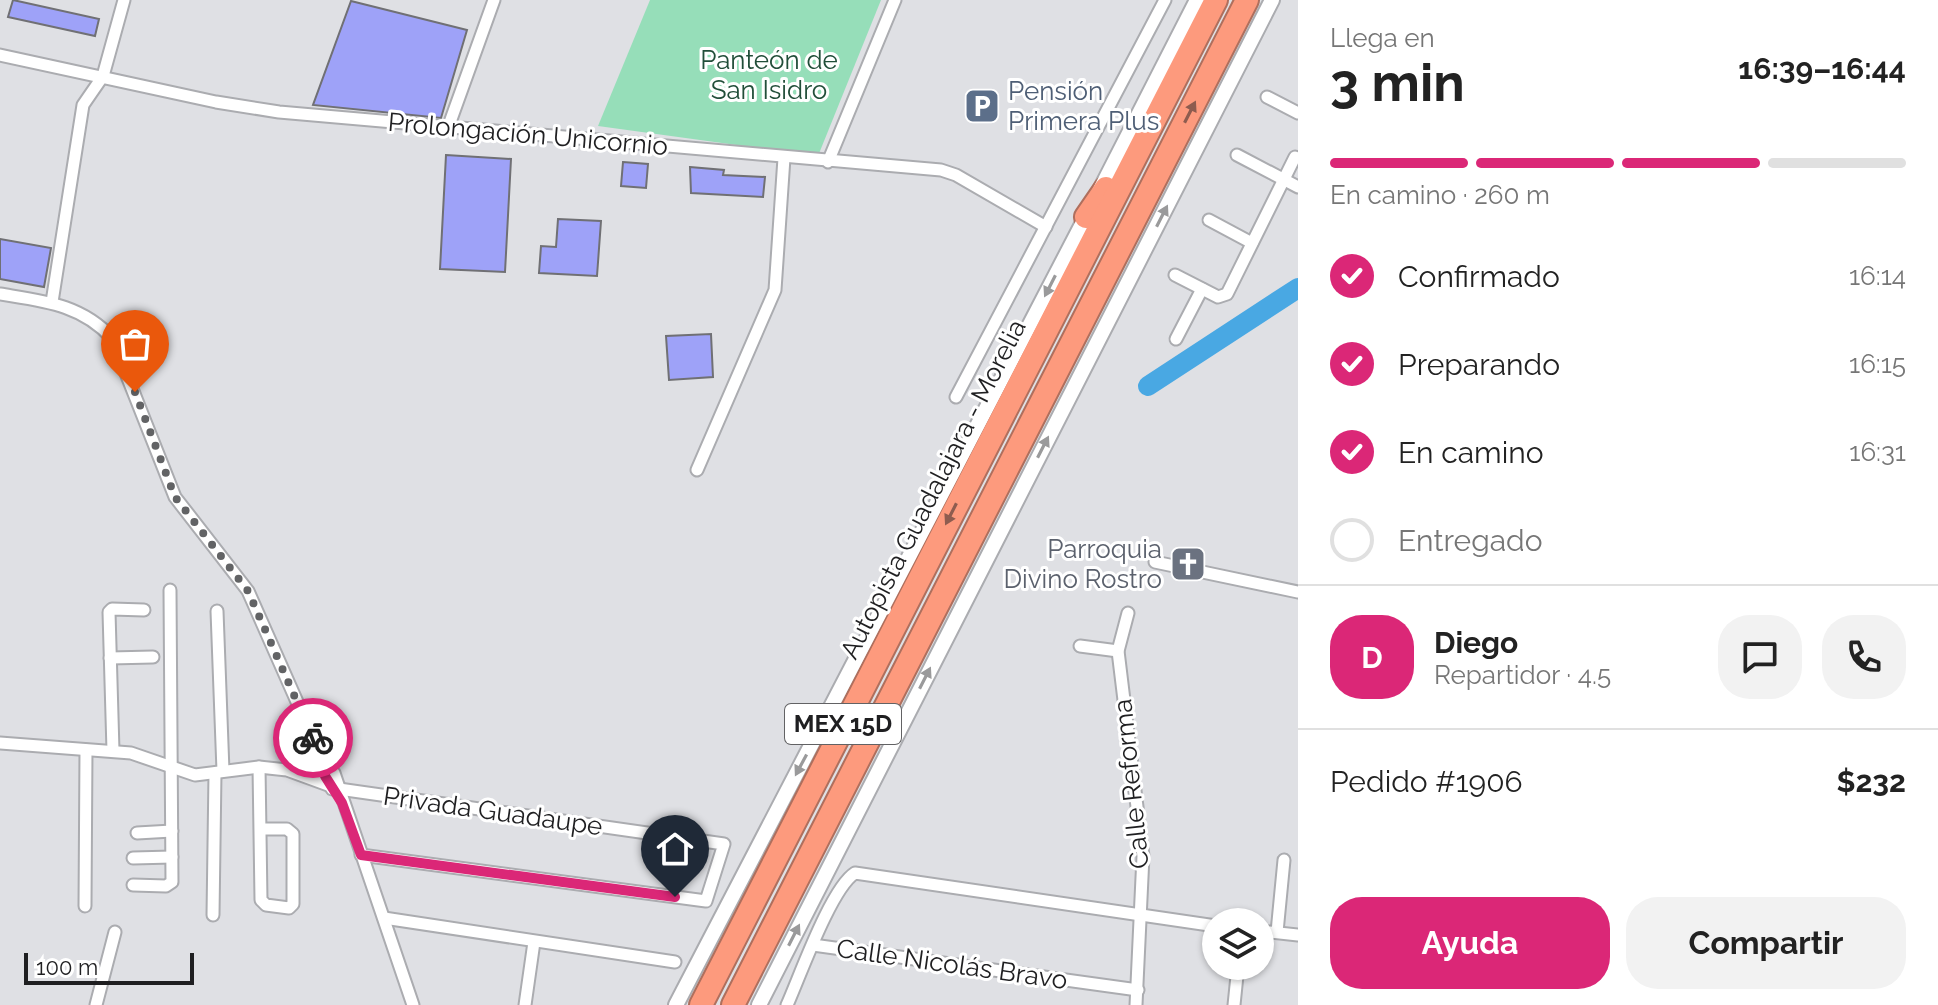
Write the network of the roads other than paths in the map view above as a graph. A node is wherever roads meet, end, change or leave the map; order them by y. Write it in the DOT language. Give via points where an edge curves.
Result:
graph roads {
  1 [pos="124,0"];
  2 [pos="494,0"];
  3 [pos="895,0"];
  4 [pos="1165,0"];
  5 [pos="1197,0"];
  6 [pos="1216,0"];
  7 [pos="1247,0"];
  8 [pos="1272,0"];
  9 [pos="0,55"];
  10 [pos="103,76"];
  11 [pos="1267,97"];
  12 [pos="1298,113"];
  13 [pos="449,125"];
  14 [pos="1151,126"];
  15 [pos="1237,155"];
  16 [pos="1295,157"];
  17 [pos="784,158"];
  18 [pos="828,162"];
  19 [pos="1284,180"];
  20 [pos="1298,187"];
  21 [pos="1086,217"];
  22 [pos="1209,220"];
  23 [pos="1046,227"];
  24 [pos="1252,243"];
  25 [pos="1175,275"];
  26 [pos="1202,289"];
  27 [pos="0,294"];
  28 [pos="52,302"];
  29 [pos="1176,339"];
  30 [pos="956,397"];
  31 [pos="697,470"];
  32 [pos="1155,562"];
  33 [pos="170,590"];
  34 [pos="1298,592"];
  35 [pos="144,610"];
  36 [pos="217,611"];
  37 [pos="1128,613"];
  38 [pos="1080,646"];
  39 [pos="1118,651"];
  40 [pos="153,657"];
  41 [pos="110,658"];
  42 [pos="0,743"];
  43 [pos="86,750"];
  44 [pos="113,751"];
  45 [pos="259,767"];
  46 [pos="170,768"];
  47 [pos="219,772"];
  48 [pos="335,788"];
  49 [pos="260,829"];
  50 [pos="172,831"];
  51 [pos="137,833"];
  52 [pos="361,855"];
  53 [pos="172,857"];
  54 [pos="133,858"];
  55 [pos="1284,860"];
  56 [pos="133,885"];
  57 [pos="85,906"];
  58 [pos="213,915"];
  59 [pos="1138,915"];
  60 [pos="384,918"];
  61 [pos="1202,924"];
  62 [pos="115,932"];
  63 [pos="1274,932"];
  64 [pos="1277,932"];
  65 [pos="1298,935"];
  66 [pos="534,942"];
  67 [pos="813,945"];
  68 [pos="675,962"];
  69 [pos="1237,980"];
  70 [pos="1138,990"];
  71 [pos="96,1005"];
  72 [pos="413,1005"];
  73 [pos="525,1005"];
  74 [pos="676,1005"];
  75 [pos="701,1005"];
  76 [pos="733,1005"];
  77 [pos="759,1005"];
  78 [pos="787,1005"];
  79 [pos="1136,1005"];
  80 [pos="1234,1005"];
  1 -- 10 [label="street"];
  2 -- 13 [label="street"];
  3 -- 18 [label="street"];
  4 -- 23 [label="street"];
  5 -- 21 [label="street"];
  6 -- 14 [label="highway, Autopista Guadalajara - Morelia / MEX 15D"];
  76 -- 7 [label="highway, MEX 15D, one-way"];
  77 -- 8 [label="street, one-way"];
  9 -- 10 [label="street, Prolongación Unicornio"];
  10 -- 13 [label="street, Prolongación Unicornio" via="238,106"];
  10 -- 28 [label="street" via="83,105"];
  11 -- 12 [label="street"];
  13 -- 17 [label="street, Prolongación Unicornio"];
  14 -- 21 [label="highway"];
  14 -- 75 [label="highway, Autopista Guadalajara - Morelia / MEX 15D, one-way"];
  15 -- 19 [label="street"];
  16 -- 19 [label="street"];
  17 -- 18 [label="street, Prolongación Unicornio"];
  17 -- 31 [label="street" via="775,290"];
  18 -- 23 [label="street, Prolongación Unicornio" via="941,170"];
  19 -- 20 [label="street"];
  19 -- 24 [label="street"];
  21 -- 74 [label="street, one-way"];
  22 -- 24 [label="street"];
  23 -- 30 [label="street"];
  24 -- 26 [label="street" via="1223,297"];
  25 -- 26 [label="street"];
  26 -- 29 [label="street"];
  27 -- 28 [label="street"];
  28 -- 48 [label="street" via="97,321 112,338 175,497 248,591 321,756 322,769"];
  32 -- 34 [label="street"];
  33 -- 46 [label="street"];
  35 -- 41 [label="street" via="110,609"];
  36 -- 47 [label="street"];
  37 -- 39 [label="street, Calle Reforma"];
  38 -- 39 [label="street"];
  39 -- 59 [label="street, Calle Reforma" via="1143,856"];
  40 -- 41 [label="street"];
  41 -- 44 [label="street"];
  42 -- 43 [label="street, Privada Guadaupe"];
  43 -- 44 [label="street, Privada Guadaupe"];
  43 -- 57 [label="street"];
  44 -- 46 [label="street, Privada Guadaupe"];
  45 -- 47 [label="street, Privada Guadaupe"];
  45 -- 48 [label="street, Privada Guadaupe" via="287,770"];
  45 -- 49 [label="street"];
  46 -- 47 [label="street, Privada Guadaupe" via="195,775"];
  46 -- 50 [label="street"];
  47 -- 58 [label="street"];
  48 -- 52 [label="street"];
  48 -- 52 [label="street, Privada Guadaupe" via="724,844 706,901"];
  49 -- 49 [label="street" via="287,829 293,834 289,908 261,900"];
  50 -- 51 [label="street"];
  50 -- 53 [label="street"];
  52 -- 60 [label="street"];
  53 -- 54 [label="street"];
  53 -- 56 [label="street" via="171,885"];
  55 -- 64 [label="street"];
  59 -- 61 [label="street"];
  59 -- 67 [label="street" via="855,873 847,878"];
  59 -- 70 [label="street, Calle Reforma"];
  60 -- 66 [label="street"];
  60 -- 72 [label="street"];
  62 -- 71 [label="street"];
  63 -- 64 [label="street"];
  64 -- 65 [label="street"];
  66 -- 68 [label="street"];
  66 -- 73 [label="street"];
  67 -- 70 [label="street, Calle Nicolás Bravo"];
  67 -- 78 [label="street"];
  69 -- 80 [label="street"];
  70 -- 79 [label="street, Calle Reforma"];
}
